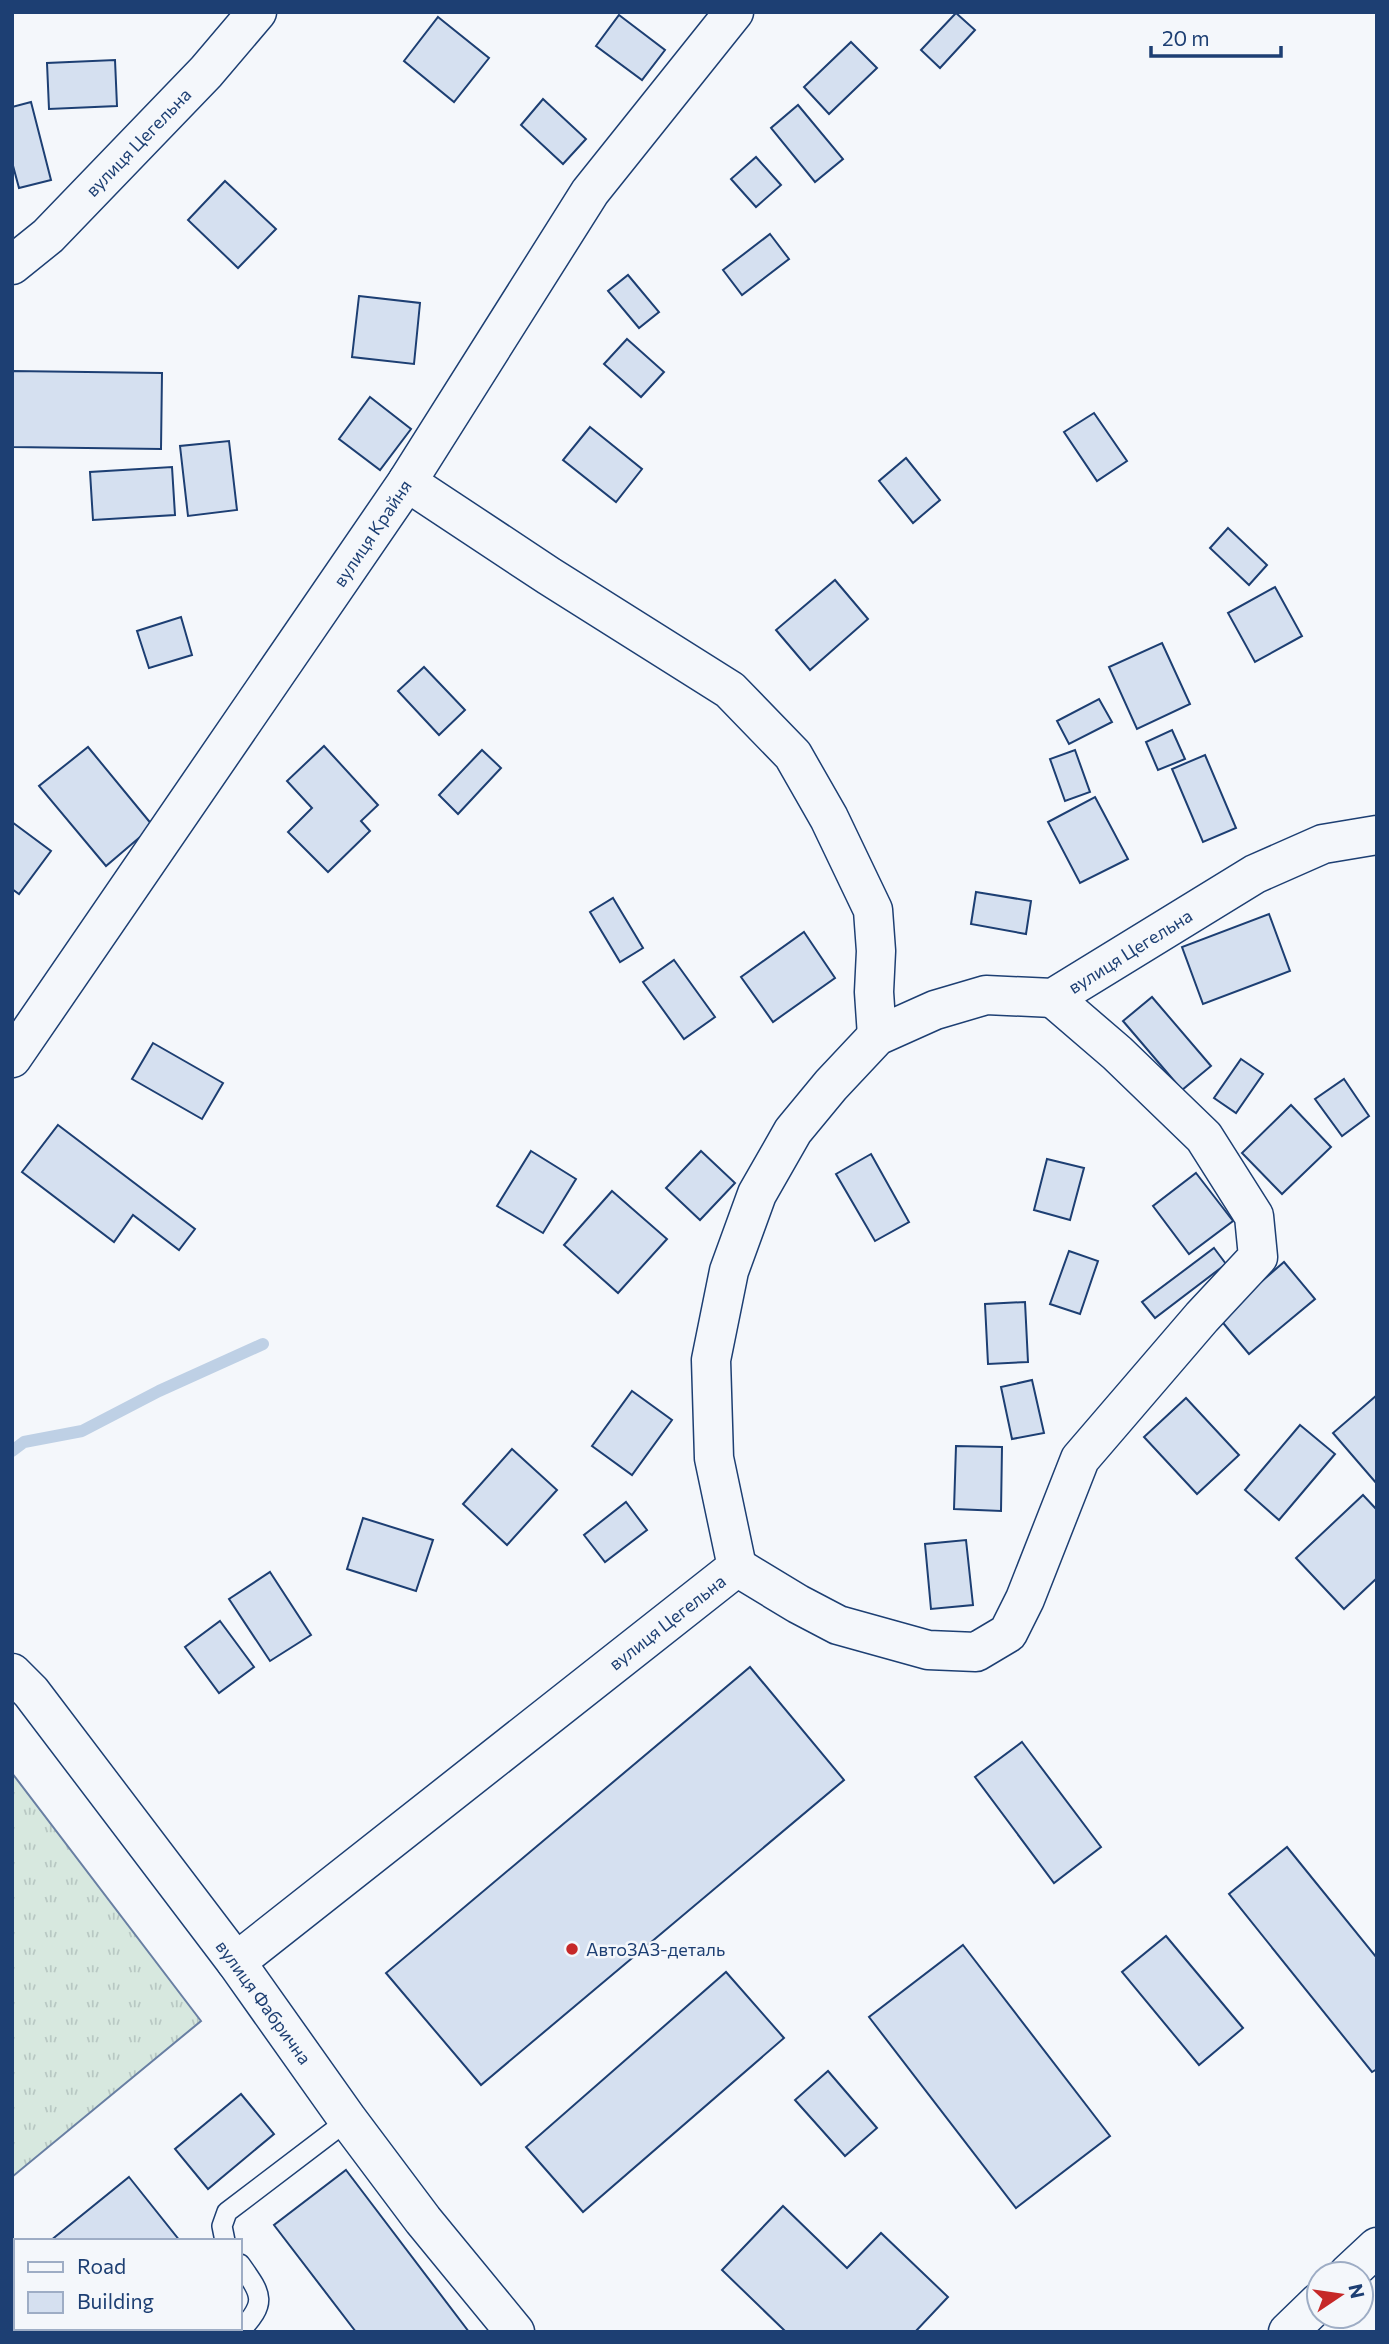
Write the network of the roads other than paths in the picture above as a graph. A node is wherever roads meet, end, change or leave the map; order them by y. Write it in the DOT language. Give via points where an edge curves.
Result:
graph roads {
  1 [pos="257,12"];
  2 [pos="734,12"];
  3 [pos="12,265"];
  4 [pos="407,482"];
  5 [pos="1377,835"];
  6 [pos="1053,998"];
  7 [pos="877,1036"];
  8 [pos="12,1058"];
  9 [pos="737,1567"];
  10 [pos="12,1673"];
  11 [pos="236,1962"];
  12 [pos="348,2120"];
  13 [pos="225,2239"];
  14 [pos="1377,2247"];
  15 [pos="1363,2260"];
  16 [pos="242,2267"];
  17 [pos="1305,2316"];
  18 [pos="242,2329"];
  19 [pos="515,2332"];
  20 [pos="1288,2332"];
  1 -- 3 [label="street, вулиця Цегельна" via="206,72 48,236"];
  2 -- 4 [label="street, вулиця Крайня" via="590,192"];
  4 -- 7 [label="street" via="730,690 793,755 873,910"];
  4 -- 8 [label="street, вулиця Крайня"];
  5 -- 6 [label="street, вулиця Цегельна" via="1323,844 1255,874"];
  6 -- 7 [label="street, вулиця Цегельна" via="986,995 935,1010"];
  6 -- 9 [label="street" via="1204,1137 1254,1216 1258,1256 1080,1459 1008,1633 976,1652 928,1650 838,1625"];
  7 -- 9 [label="street, вулиця Цегельна" via="793,1131 757,1194 729,1271 711,1360 714,1458"];
  9 -- 11 [label="street, вулиця Цегельна"];
  10 -- 11 [label="street, вулиця Фабрична"];
  11 -- 12 [label="street, вулиця Фабрична"];
  12 -- 13 [label="lane" via="227,2212 222,2226"];
  12 -- 19 [label="street, вулиця Фабрична"];
  14 -- 15 [label="street"];
  16 -- 18 [label="lane" via="257,2288 260,2303"];
  17 -- 20 [label="street"];
}
